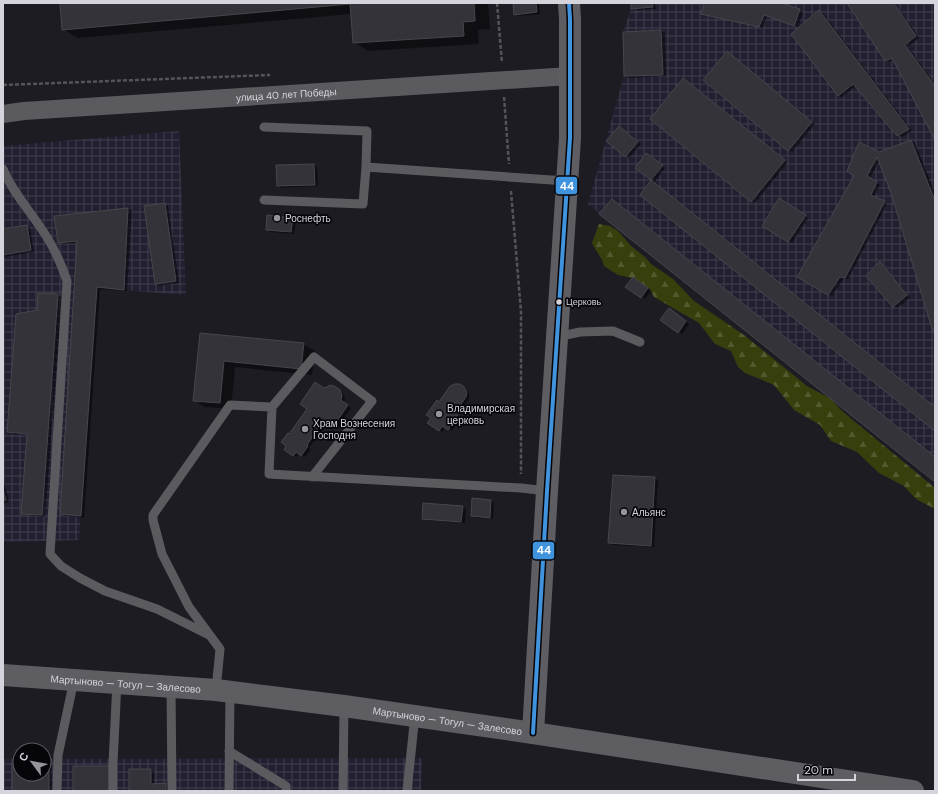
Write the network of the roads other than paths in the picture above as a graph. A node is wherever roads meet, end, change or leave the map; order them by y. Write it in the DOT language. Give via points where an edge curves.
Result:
graph roads {
  1 [pos="568,3"];
  2 [pos="570,76"];
  3 [pos="3,114"];
  4 [pos="264,127"];
  5 [pos="366,167"];
  6 [pos="3,169"];
  7 [pos="566,181"];
  8 [pos="264,200"];
  9 [pos="557,337"];
  10 [pos="640,342"];
  11 [pos="272,407"];
  12 [pos="312,477"];
  13 [pos="547,491"];
  14 [pos="210,635"];
  15 [pos="3,675"];
  16 [pos="74,680"];
  17 [pos="116,682"];
  18 [pos="171,687"];
  19 [pos="223,691"];
  20 [pos="344,706"];
  21 [pos="415,715"];
  22 [pos="533,733"];
  23 [pos="229,751"];
  24 [pos="408,789"];
  25 [pos="58,791"];
  26 [pos="113,791"];
  27 [pos="172,791"];
  28 [pos="229,791"];
  29 [pos="286,791"];
  30 [pos="343,791"];
  31 [pos="913,791"];
  1 -- 2 [label="street"];
  2 -- 3 [label="street, улица 40 лет Победы"];
  2 -- 7 [label="street" via="570,138"];
  4 -- 5 [label="lane" via="367,131"];
  5 -- 7 [label="lane"];
  5 -- 8 [label="lane" via="363,204"];
  6 -- 14 [label="lane" via="48,239 67,281 50,554 61,566 99,587 157,609"];
  7 -- 9 [label="street"];
  9 -- 10 [label="lane" via="580,332 613,332"];
  9 -- 13 [label="street"];
  11 -- 12 [label="lane" via="269,474"];
  11 -- 12 [label="lane" via="314,357 372,402"];
  11 -- 14 [label="lane" via="230,405 153,515 162,554 189,607"];
  12 -- 13 [label="lane"];
  13 -- 22 [label="street"];
  14 -- 19 [label="lane" via="220,649"];
  15 -- 16 [label="street, Мартыново — Тогул — Залесово"];
  16 -- 17 [label="street, Мартыново — Тогул — Залесово"];
  16 -- 25 [label="lane" via="58,756"];
  17 -- 18 [label="street, Мартыново — Тогул — Залесово"];
  17 -- 26 [label="lane"];
  18 -- 19 [label="street, Мартыново — Тогул — Залесово"];
  18 -- 27 [label="lane"];
  19 -- 20 [label="street, Мартыново — Тогул — Залесово"];
  19 -- 23 [label="lane"];
  20 -- 21 [label="street, Мартыново — Тогул — Залесово"];
  20 -- 30 [label="lane"];
  21 -- 22 [label="street, Мартыново — Тогул — Залесово"];
  21 -- 24 [label="lane"];
  22 -- 31 [label="street, Мартыново — Тогул — Залесово"];
  23 -- 28 [label="lane"];
  23 -- 29 [label="lane" via="286,786"];
}
